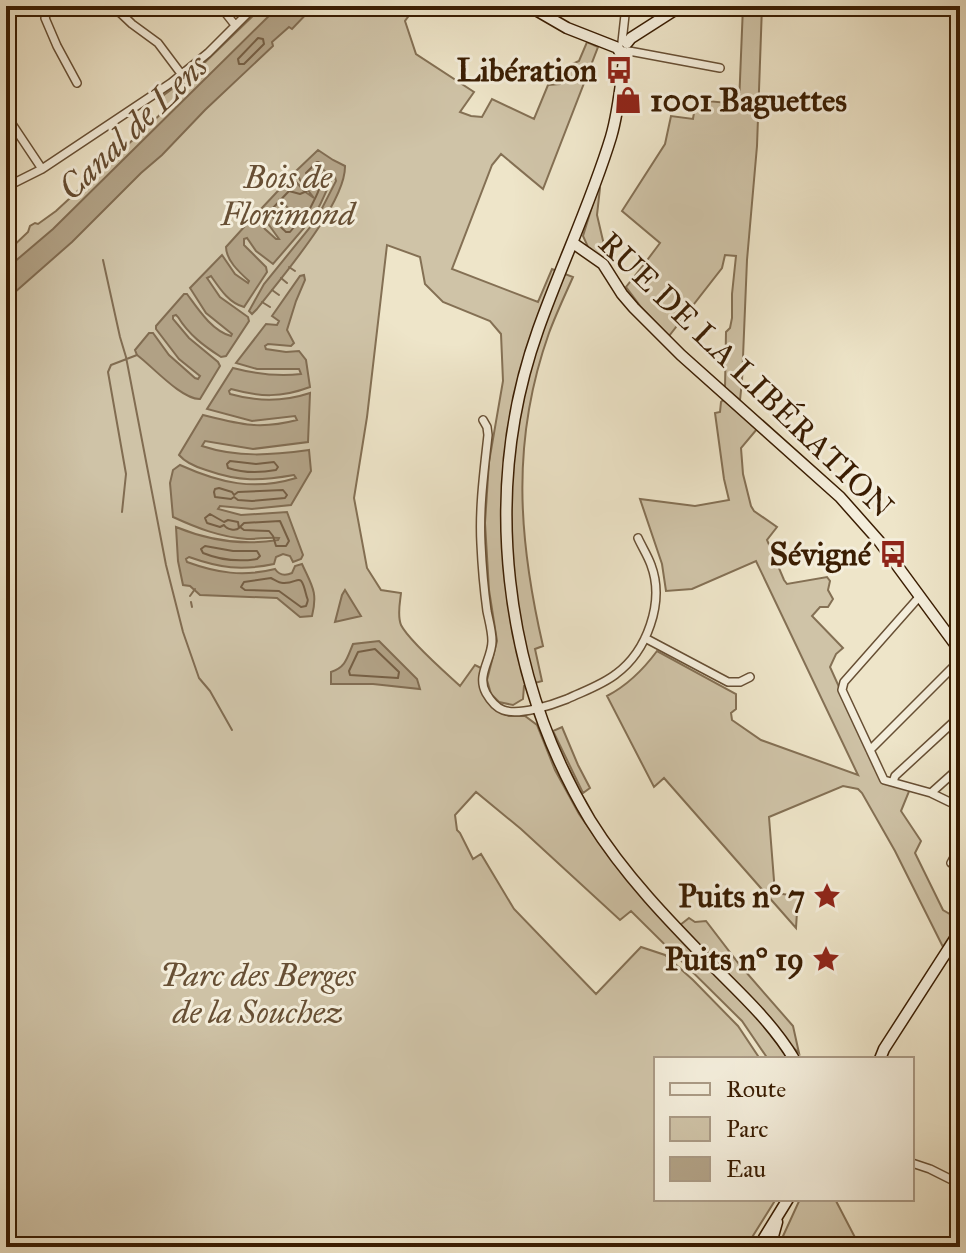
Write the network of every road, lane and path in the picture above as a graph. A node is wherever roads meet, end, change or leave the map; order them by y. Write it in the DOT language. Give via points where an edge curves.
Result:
graph roads {
  1 [pos="55,6"];
  2 [pos="113,6"];
  3 [pos="220,6"];
  4 [pos="255,6"];
  5 [pos="529,6"];
  6 [pos="626,6"];
  7 [pos="681,6"];
  8 [pos="235,25"];
  9 [pos="624,47"];
  10 [pos="720,68"];
  11 [pos="182,75"];
  12 [pos="77,83"];
  13 [pos="6,115"];
  14 [pos="42,169"];
  15 [pos="6,187"];
  16 [pos="573,243"];
  17 [pos="483,420"];
  18 [pos="638,538"];
  19 [pos="920,596"];
  20 [pos="645,638"];
  21 [pos="960,651"];
  22 [pos="960,660"];
  23 [pos="750,677"];
  24 [pos="538,707"];
  25 [pos="960,716"];
  26 [pos="870,750"];
  27 [pos="960,767"];
  28 [pos="893,782"];
  29 [pos="931,793"];
  30 [pos="960,807"];
  31 [pos="960,846"];
  32 [pos="951,863"];
  33 [pos="960,931"];
  34 [pos="793,1057"];
  35 [pos="881,1057"];
  36 [pos="914,1164"];
  37 [pos="960,1184"];
  38 [pos="787,1201"];
  39 [pos="778,1215"];
  40 [pos="760,1247"];
  41 [pos="770,1247"];
  1 -- 12 [label="street" via="45,18"];
  2 -- 11 [label="street" via="158,43"];
  3 -- 8 [label="street"];
  4 -- 8 [label="street"];
  5 -- 9 [label="main road" via="557,23"];
  6 -- 9 [label="street"];
  7 -- 9 [label="main road"];
  8 -- 11 [label="street"];
  9 -- 10 [label="street"];
  9 -- 16 [label="main road, RUE DE LA LIBÉRATION" via="611,137"];
  11 -- 14 [label="street"];
  13 -- 14 [label="street"];
  14 -- 15 [label="street"];
  16 -- 19 [label="main road, RUE DE LA LIBÉRATION" via="603,264 634,308 681,355 840,497"];
  16 -- 24 [label="main road" via="528,362 508,472 512,599"];
  17 -- 24 [label="street" via="488,435 481,546 492,643 483,686 502,710"];
  18 -- 20 [label="street" via="655,587"];
  19 -- 21 [label="main road, RUE DE LA LIBÉRATION"];
  19 -- 26 [label="street" via="842,685"];
  20 -- 23 [label="street" via="728,682"];
  20 -- 24 [label="street" via="617,674 558,703"];
  22 -- 26 [label="street"];
  24 -- 34 [label="main road" via="568,780 612,852 768,1021"];
  25 -- 28 [label="street"];
  26 -- 28 [label="street" via="884,780"];
  27 -- 29 [label="street"];
  28 -- 29 [label="street"];
  29 -- 30 [label="street"];
  31 -- 32 [label="street"];
  33 -- 35 [label="main road"];
  36 -- 37 [label="street"];
  38 -- 39 [label="main road"];
  39 -- 40 [label="main road"];
  39 -- 41 [label="main road"];
}
